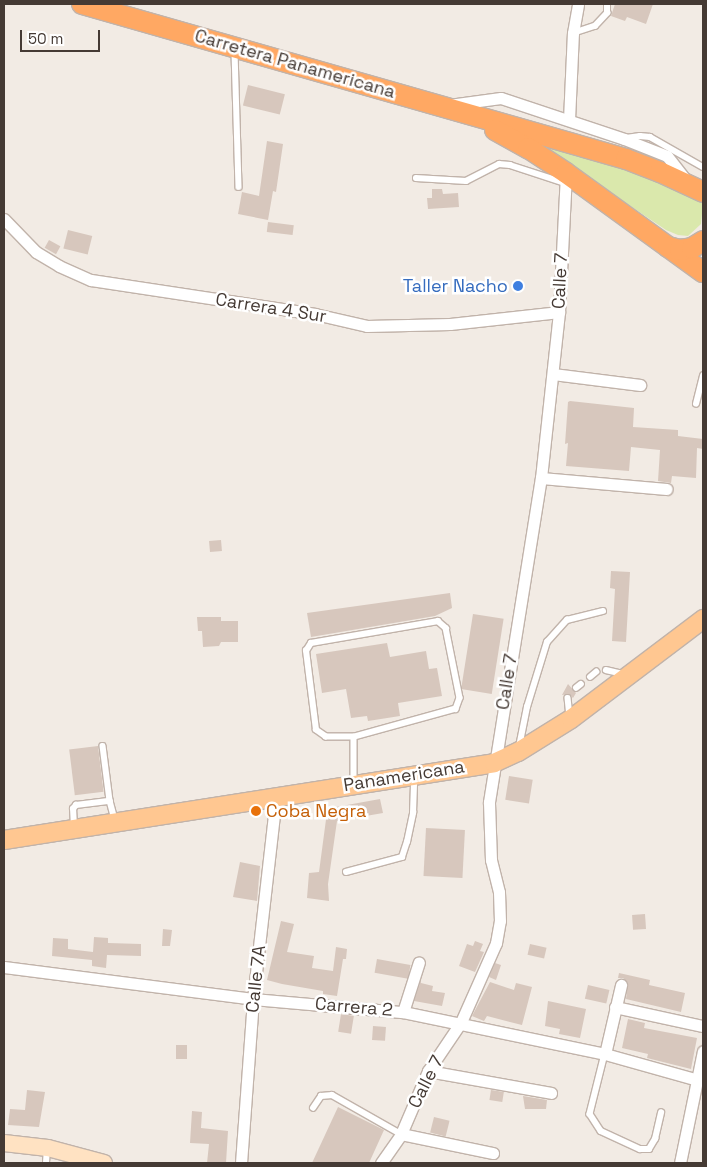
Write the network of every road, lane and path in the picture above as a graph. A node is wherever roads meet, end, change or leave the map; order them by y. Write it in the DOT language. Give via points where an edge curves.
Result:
graph roads {
  1 [pos="82,4"];
  2 [pos="578,4"];
  3 [pos="606,4"];
  4 [pos="573,32"];
  5 [pos="235,47"];
  6 [pos="446,107"];
  7 [pos="569,120"];
  8 [pos="624,139"];
  9 [pos="703,167"];
  10 [pos="416,178"];
  11 [pos="565,178"];
  12 [pos="240,187"];
  13 [pos="699,190"];
  14 [pos="4,219"];
  15 [pos="703,241"];
  16 [pos="668,247"];
  17 [pos="703,272"];
  18 [pos="559,312"];
  19 [pos="553,374"];
  20 [pos="703,376"];
  21 [pos="640,386"];
  22 [pos="696,404"];
  23 [pos="540,478"];
  24 [pos="667,489"];
  25 [pos="604,611"];
  26 [pos="703,619"];
  27 [pos="606,670"];
  28 [pos="596,672"];
  29 [pos="628,675"];
  30 [pos="590,676"];
  31 [pos="568,698"];
  32 [pos="570,719"];
  33 [pos="354,737"];
  34 [pos="103,746"];
  35 [pos="518,752"];
  36 [pos="494,763"];
  37 [pos="414,774"];
  38 [pos="354,784"];
  39 [pos="276,796"];
  40 [pos="110,801"];
  41 [pos="116,823"];
  42 [pos="74,829"];
  43 [pos="4,840"];
  44 [pos="346,872"];
  45 [pos="419,962"];
  46 [pos="4,967"];
  47 [pos="621,985"];
  48 [pos="253,999"];
  49 [pos="615,1007"];
  50 [pos="403,1012"];
  51 [pos="461,1022"];
  52 [pos="703,1026"];
  53 [pos="703,1051"];
  54 [pos="605,1054"];
  55 [pos="428,1071"];
  56 [pos="698,1080"];
  57 [pos="551,1093"];
  58 [pos="313,1108"];
  59 [pos="661,1113"];
  60 [pos="401,1134"];
  61 [pos="4,1143"];
  62 [pos="493,1153"];
  63 [pos="47,1156"];
  64 [pos="103,1163"];
  65 [pos="241,1163"];
  66 [pos="381,1163"];
  67 [pos="680,1163"];
  1 -- 5 [label="highway, Carretera Panamericana"];
  2 -- 4 [label="street"];
  3 -- 4 [label="lane" via="606,13 595,26"];
  4 -- 7 [label="street"];
  5 -- 6 [label="highway, Carretera Panamericana"];
  5 -- 12 [label="lane"];
  6 -- 7 [label="street" via="501,98"];
  6 -- 11 [label="highway, Carretera Panamericana" via="512,139"];
  6 -- 13 [label="highway, Carretera Panamericana" via="626,159"];
  7 -- 8 [label="street"];
  8 -- 9 [label="lane" via="650,137"];
  8 -- 13 [label="street" via="667,156"];
  10 -- 11 [label="lane" via="466,180 499,164"];
  11 -- 16 [label="highway, Carretera Panamericana"];
  11 -- 18 [label="street, Calle 7"];
  14 -- 18 [label="street, Carrera 4 Sur" via="36,252 91,280 315,314 367,326 450,324"];
  15 -- 16 [label="highway" via="692,248"];
  16 -- 17 [label="highway, Carretera Panamericana"];
  18 -- 19 [label="street, Calle 7"];
  19 -- 21 [label="street"];
  19 -- 23 [label="street, Calle 7"];
  20 -- 22 [label="lane"];
  23 -- 24 [label="street"];
  23 -- 36 [label="street, Calle 7"];
  25 -- 35 [label="lane" via="567,620 547,642 527,707"];
  26 -- 29 [label="main road, Panamericana"];
  27 -- 29 [label="lane"];
  28 -- 30 [label="lane"];
  29 -- 32 [label="main road, Panamericana"];
  31 -- 32 [label="lane"];
  32 -- 35 [label="main road, Panamericana"];
  33 -- 33 [label="lane" via="326,737 316,730 306,651 311,643 438,622 446,628 460,698 456,709"];
  33 -- 38 [label="lane"];
  34 -- 40 [label="lane"];
  35 -- 36 [label="main road, Panamericana"];
  36 -- 37 [label="main road, Panamericana"];
  36 -- 51 [label="street, Calle 7" via="488,830 499,892 500,921 496,943"];
  37 -- 38 [label="main road, Panamericana"];
  37 -- 44 [label="lane" via="413,813 402,858"];
  38 -- 39 [label="main road, Panamericana"];
  39 -- 41 [label="main road, Panamericana"];
  39 -- 48 [label="street, Calle 7A"];
  40 -- 41 [label="lane"];
  40 -- 42 [label="lane" via="76,805 73,809"];
  41 -- 42 [label="main road, Panamericana"];
  42 -- 43 [label="main road, Panamericana"];
  45 -- 50 [label="street"];
  46 -- 48 [label="street, Carrera 2"];
  47 -- 49 [label="street"];
  48 -- 50 [label="street, Carrera 2"];
  48 -- 65 [label="street, Calle 7A"];
  49 -- 52 [label="street"];
  49 -- 54 [label="street"];
  50 -- 51 [label="street, Carrera 2"];
  51 -- 54 [label="street, Carrera 2"];
  51 -- 55 [label="street, Calle 7"];
  53 -- 56 [label="street"];
  54 -- 56 [label="street, Carrera 2"];
  54 -- 59 [label="lane" via="590,1114 601,1131 649,1150"];
  55 -- 57 [label="street"];
  55 -- 60 [label="street, Calle 7"];
  56 -- 67 [label="street"];
  58 -- 60 [label="lane" via="321,1096 332,1095"];
  60 -- 62 [label="street"];
  60 -- 66 [label="street, Calle 7"];
  61 -- 63 [label="street"];
  63 -- 64 [label="street"];
}
